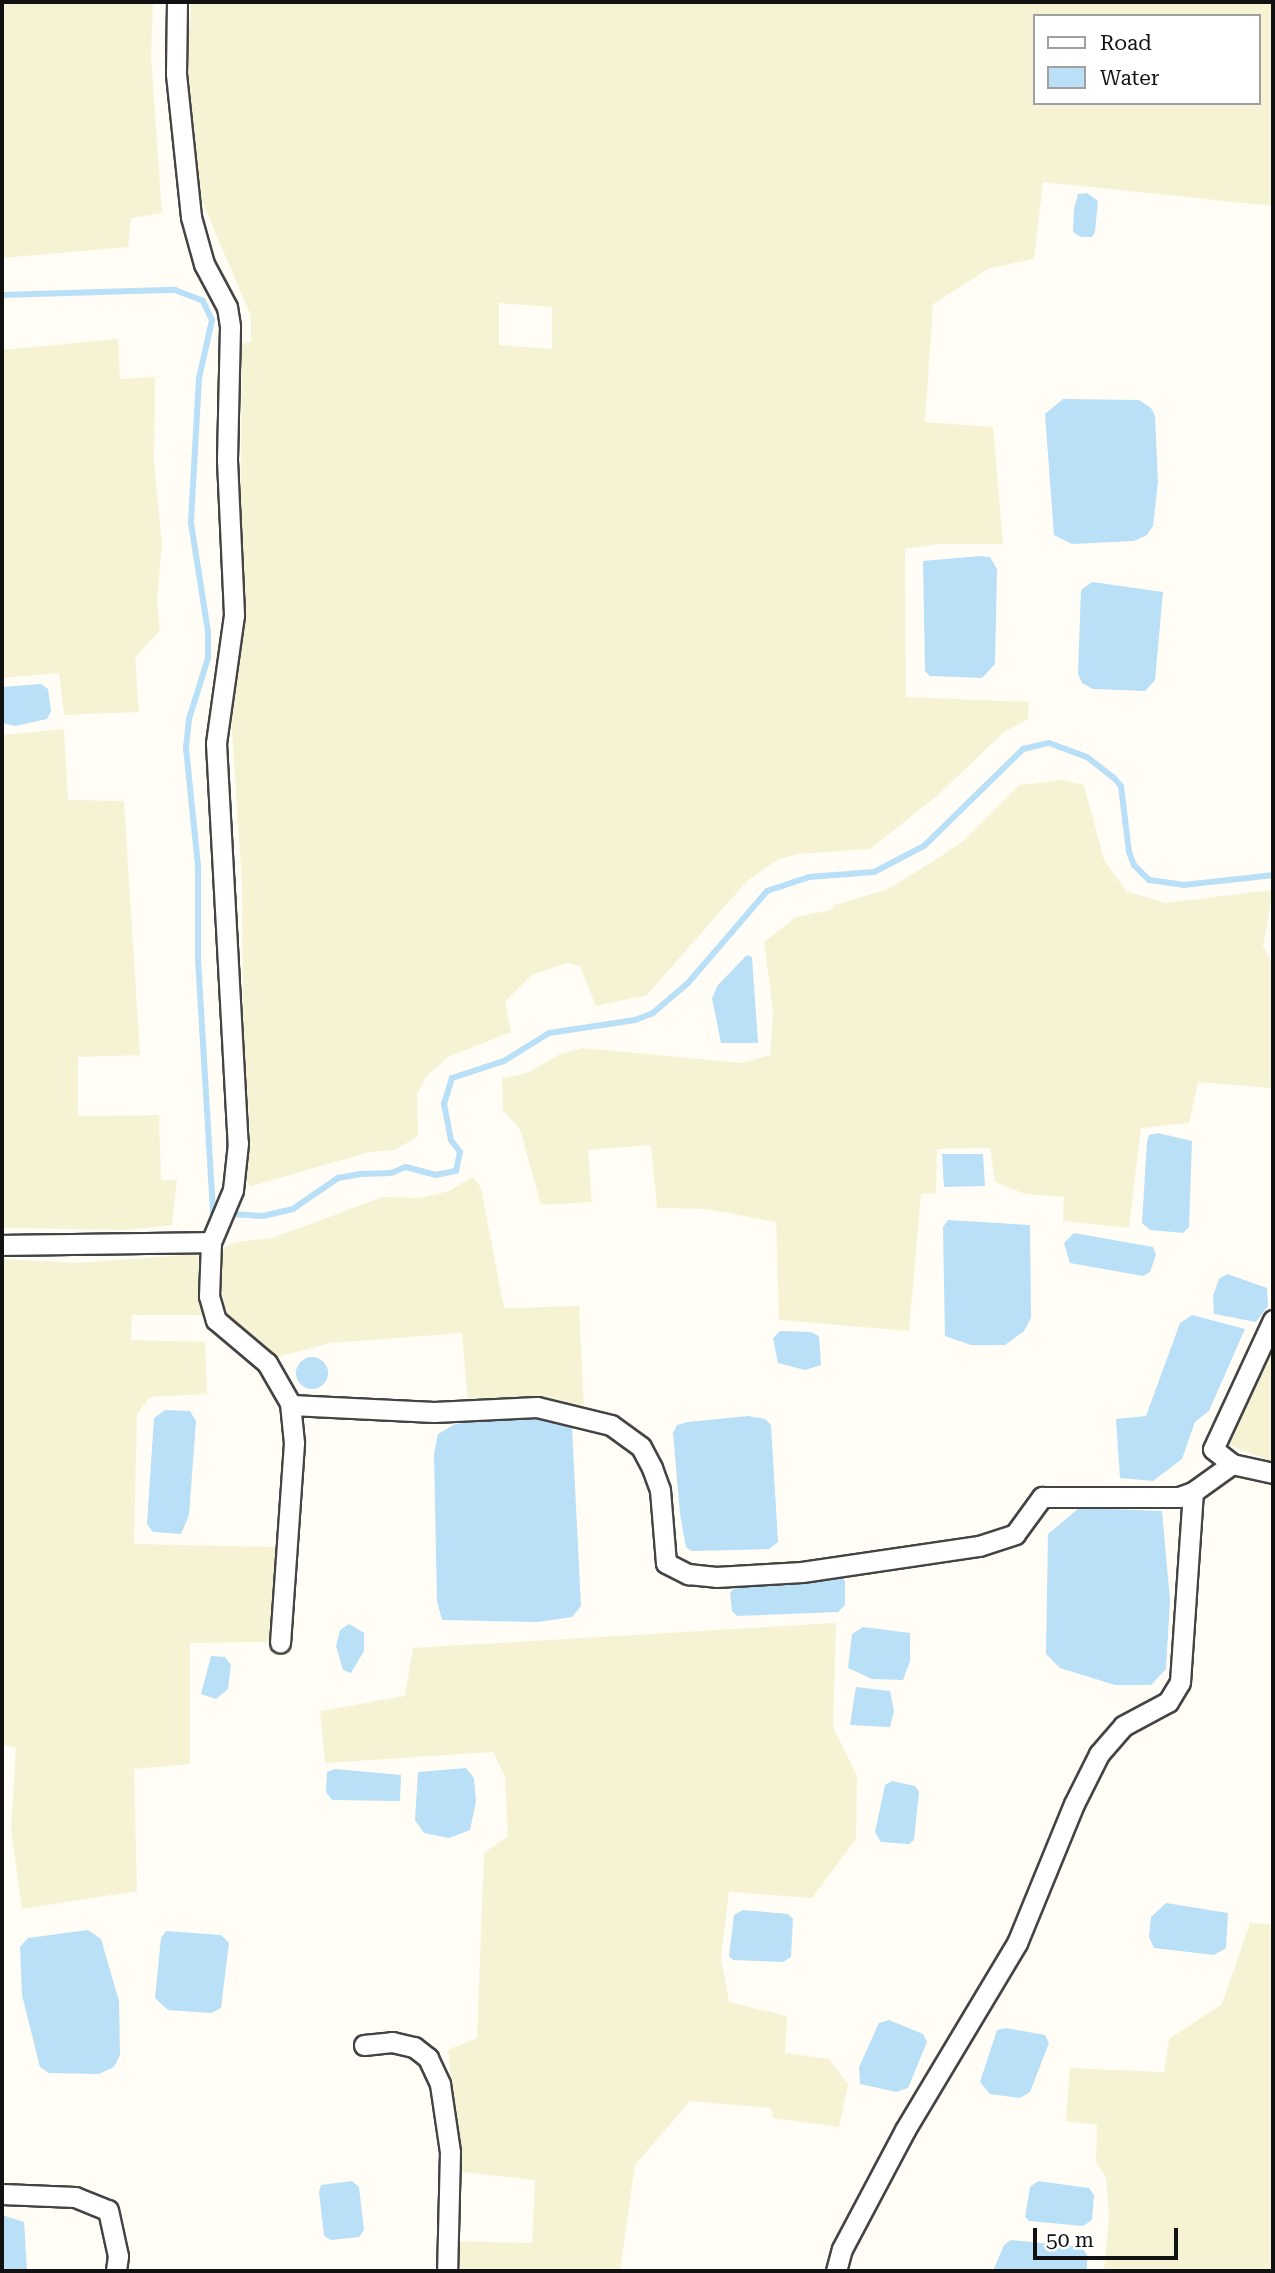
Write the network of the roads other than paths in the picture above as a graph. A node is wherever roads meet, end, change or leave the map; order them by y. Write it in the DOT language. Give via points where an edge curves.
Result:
graph roads {
  1 [pos="177,2"];
  2 [pos="214,1235"];
  3 [pos="2,1245"];
  4 [pos="1273,1320"];
  5 [pos="291,1405"];
  6 [pos="1232,1464"];
  7 [pos="1273,1473"];
  8 [pos="1193,1492"];
  9 [pos="280,1643"];
  10 [pos="364,2045"];
  11 [pos="2,2194"];
  12 [pos="116,2271"];
  13 [pos="447,2271"];
  14 [pos="836,2271"];
  1 -- 2 [label="street" via="176,74 191,217 204,264 227,307 230,327 228,556 235,605 216,743 229,1028 239,1097 237,1169"];
  2 -- 3 [label="street"];
  2 -- 5 [label="street" via="209,1296 216,1320 267,1363"];
  4 -- 6 [label="street" via="1213,1449"];
  5 -- 8 [label="street" via="434,1412 537,1407 611,1425 641,1447 652,1468 660,1490 666,1563 688,1574 716,1577 802,1572 1003,1540 1024,1527 1035,1502 1054,1494 1168,1498"];
  5 -- 9 [label="street" via="294,1443"];
  6 -- 7 [label="street"];
  6 -- 8 [label="street"];
  8 -- 14 [label="street" via="1180,1682 1168,1702 1123,1726 1099,1755 1017,1943 905,2130 842,2249"];
  10 -- 13 [label="street" via="392,2042 414,2047 428,2058 440,2084 450,2152"];
  11 -- 12 [label="street" via="75,2197 108,2210 118,2256"];
}
